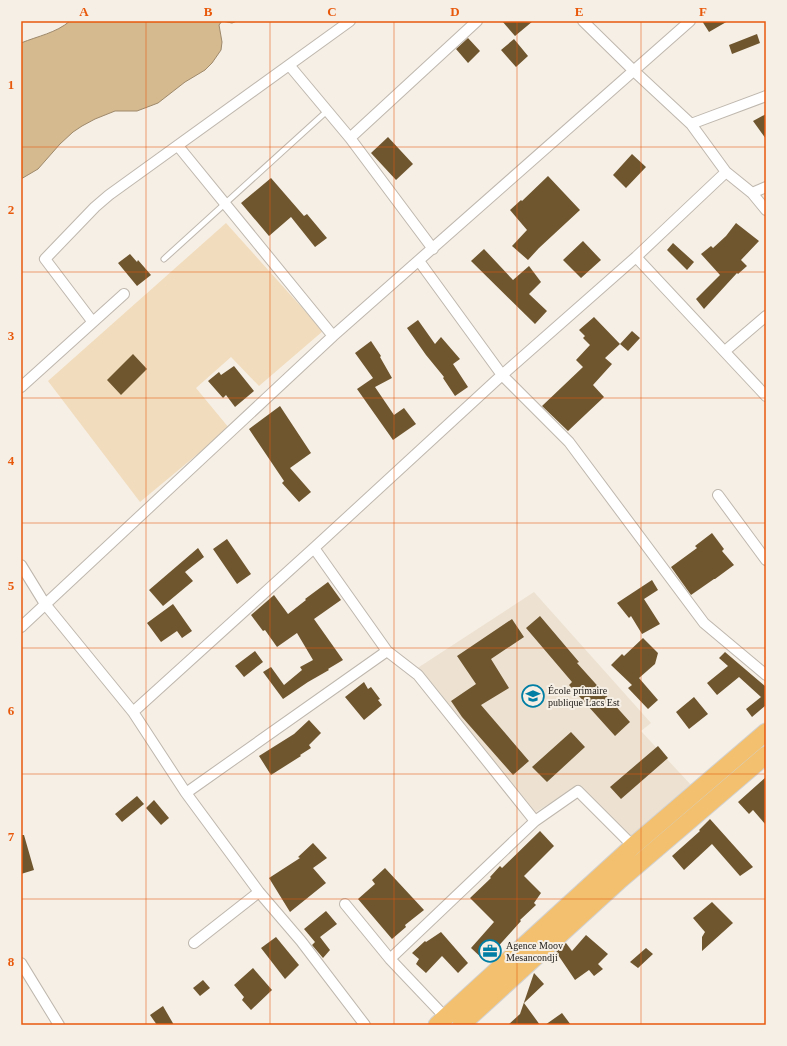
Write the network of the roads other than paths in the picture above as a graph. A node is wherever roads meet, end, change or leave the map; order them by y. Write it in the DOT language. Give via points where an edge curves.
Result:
graph roads {
  1 [pos="350,21"];
  2 [pos="477,21"];
  3 [pos="583,21"];
  4 [pos="690,21"];
  5 [pos="289,65"];
  6 [pos="634,71"];
  7 [pos="766,96"];
  8 [pos="328,111"];
  9 [pos="691,124"];
  10 [pos="350,138"];
  11 [pos="178,146"];
  12 [pos="726,172"];
  13 [pos="766,187"];
  14 [pos="752,194"];
  15 [pos="225,204"];
  16 [pos="766,210"];
  17 [pos="433,249"];
  18 [pos="636,257"];
  19 [pos="164,259"];
  20 [pos="419,260"];
  21 [pos="124,294"];
  22 [pos="766,316"];
  23 [pos="92,322"];
  24 [pos="334,336"];
  25 [pos="725,351"];
  26 [pos="502,375"];
  27 [pos="21,387"];
  28 [pos="766,396"];
  29 [pos="718,495"];
  30 [pos="314,548"];
  31 [pos="766,560"];
  32 [pos="21,565"];
  33 [pos="45,604"];
  34 [pos="21,626"];
  35 [pos="387,651"];
  36 [pos="766,675"];
  37 [pos="133,712"];
  38 [pos="766,732"];
  39 [pos="766,755"];
  40 [pos="186,793"];
  41 [pos="535,820"];
  42 [pos="633,846"];
  43 [pos="259,892"];
  44 [pos="344,904"];
  45 [pos="194,943"];
  46 [pos="390,959"];
  47 [pos="21,963"];
  48 [pos="441,1021"];
  49 [pos="58,1025"];
  50 [pos="365,1025"];
  51 [pos="461,1025"];
  1 -- 5 [label="street"];
  2 -- 10 [label="street"];
  3 -- 6 [label="street"];
  4 -- 6 [label="street"];
  5 -- 8 [label="street"];
  5 -- 11 [label="street"];
  6 -- 9 [label="street"];
  6 -- 17 [label="street"];
  7 -- 9 [label="street"];
  8 -- 10 [label="street"];
  8 -- 15 [label="lane"];
  9 -- 12 [label="street"];
  10 -- 17 [label="street"];
  11 -- 15 [label="street"];
  11 -- 23 [label="street" via="109,195 45,259"];
  12 -- 14 [label="street"];
  12 -- 18 [label="street"];
  13 -- 14 [label="street"];
  14 -- 16 [label="street"];
  15 -- 19 [label="lane"];
  15 -- 24 [label="street"];
  17 -- 20 [label="street"];
  18 -- 25 [label="street"];
  18 -- 26 [label="street"];
  20 -- 24 [label="street"];
  20 -- 26 [label="street"];
  21 -- 23 [label="street"];
  22 -- 25 [label="street"];
  23 -- 27 [label="street"];
  24 -- 33 [label="street"];
  25 -- 28 [label="street"];
  26 -- 30 [label="street"];
  26 -- 36 [label="street" via="569,442 704,623"];
  29 -- 31 [label="street"];
  30 -- 35 [label="street"];
  30 -- 37 [label="street"];
  32 -- 33 [label="street"];
  33 -- 34 [label="street"];
  33 -- 37 [label="street"];
  35 -- 40 [label="street"];
  35 -- 41 [label="street" via="418,675"];
  37 -- 40 [label="street"];
  38 -- 42 [label="highway"];
  39 -- 51 [label="highway" via="621,879"];
  40 -- 43 [label="street"];
  41 -- 42 [label="street" via="578,791"];
  41 -- 46 [label="street"];
  42 -- 48 [label="highway"];
  43 -- 45 [label="street"];
  43 -- 50 [label="street"];
  44 -- 46 [label="street"];
  46 -- 48 [label="street"];
  47 -- 49 [label="street"];
}
